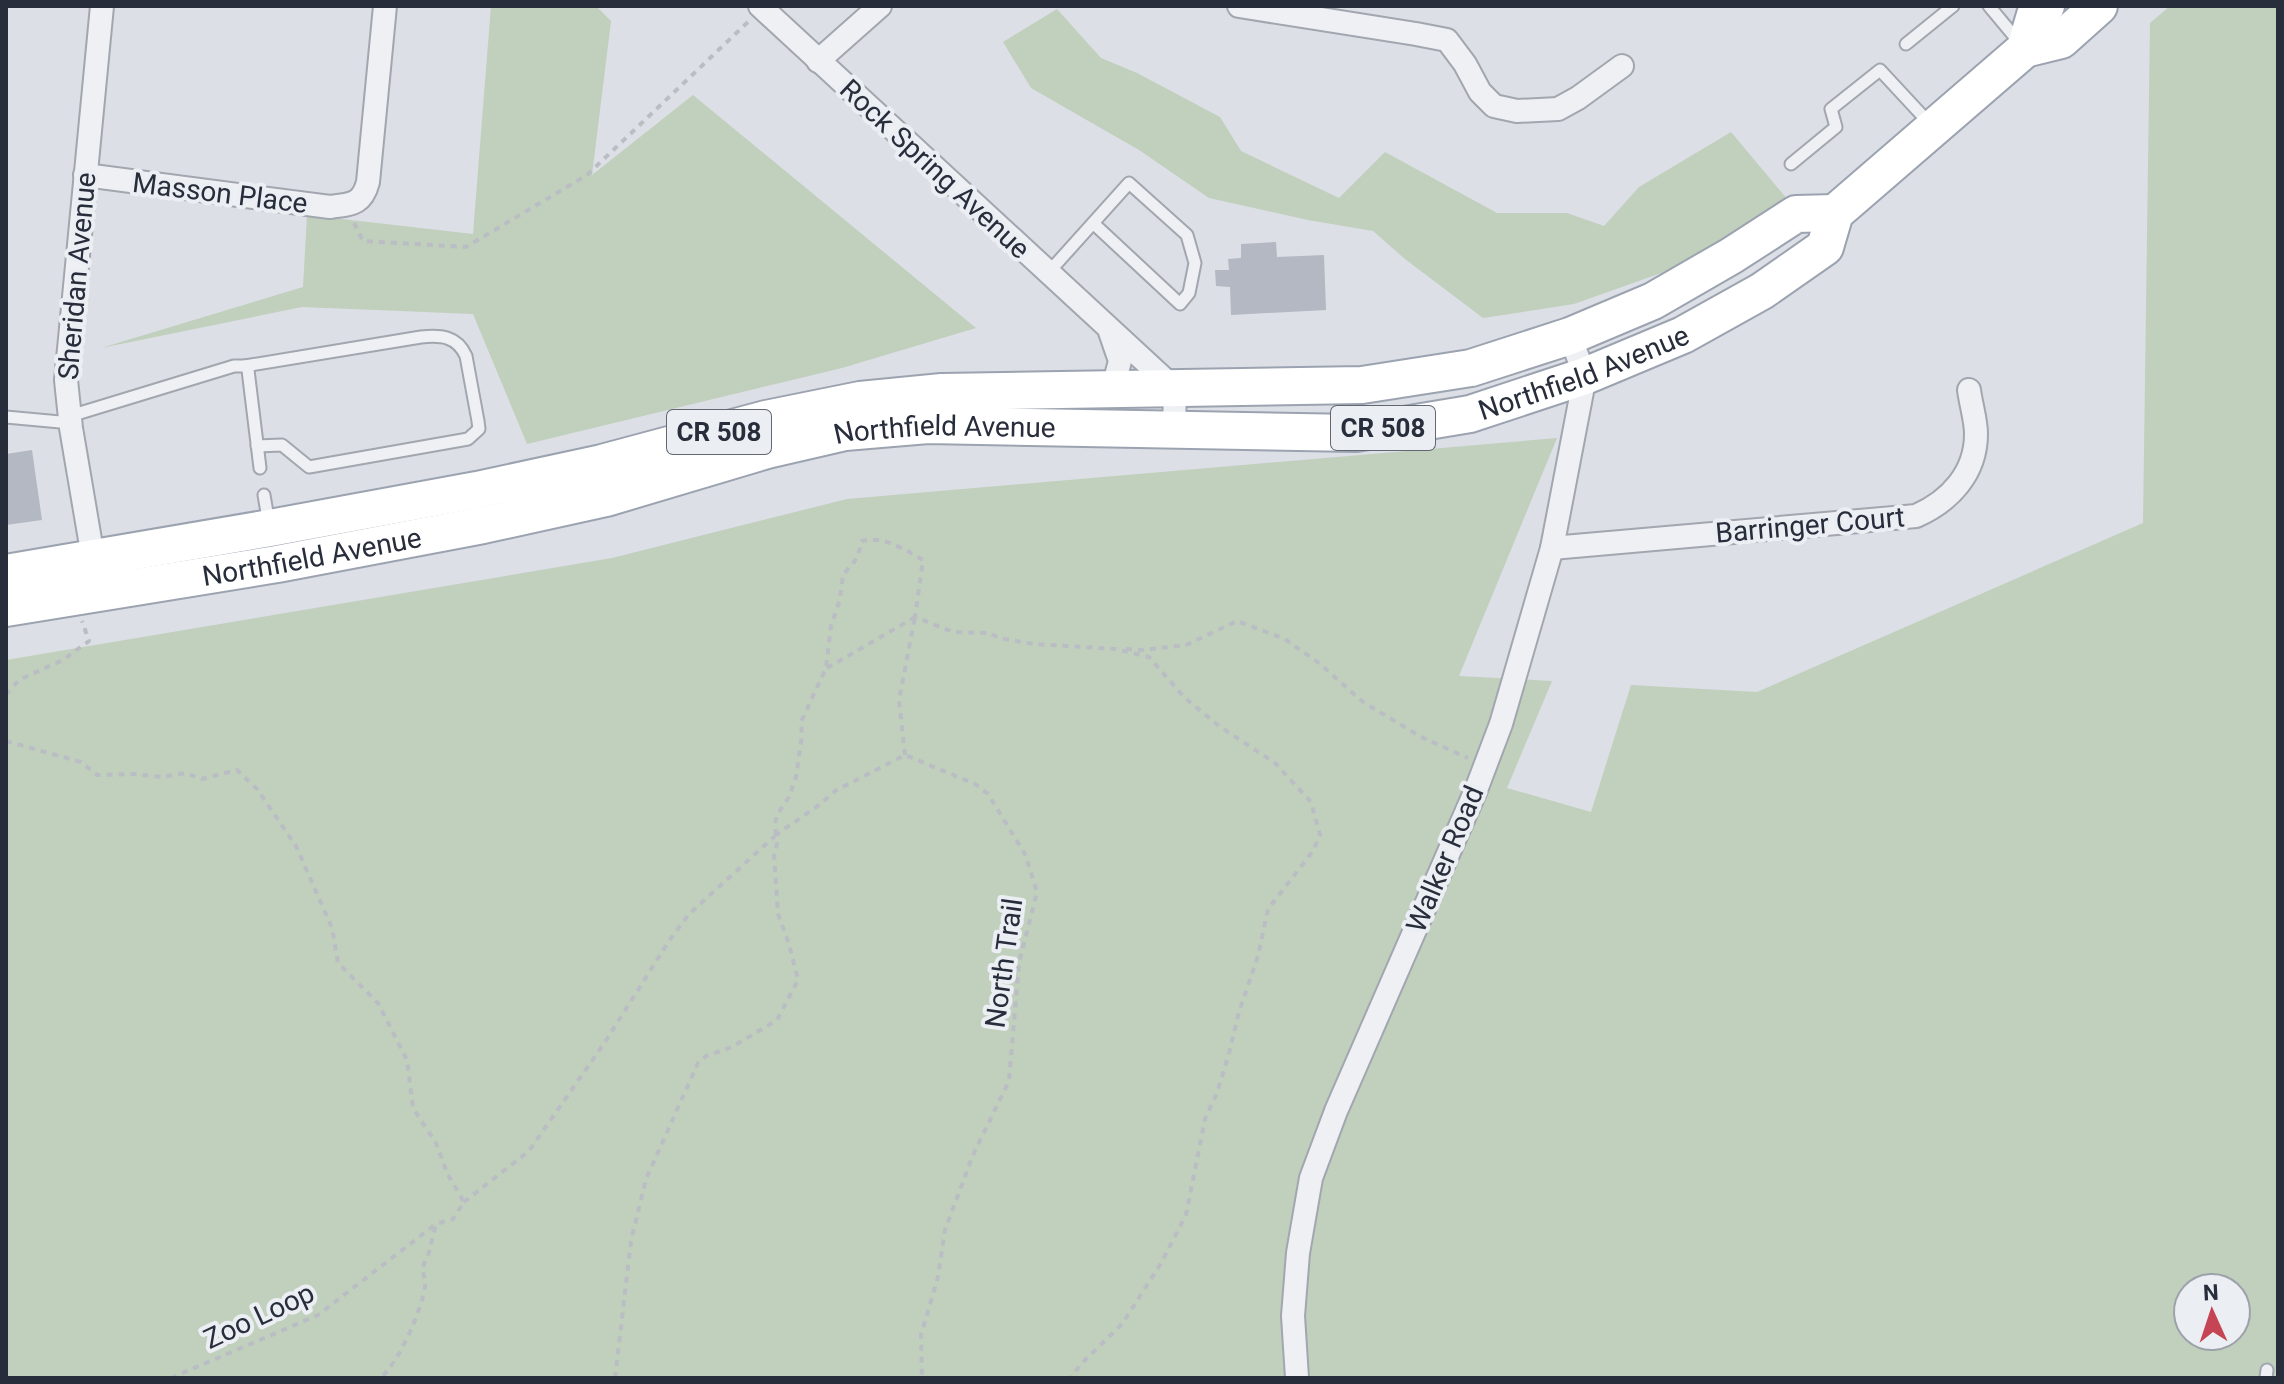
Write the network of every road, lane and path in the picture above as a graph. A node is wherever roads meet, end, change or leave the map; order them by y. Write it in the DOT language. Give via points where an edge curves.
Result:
graph roads {
  1 [pos="102,6"];
  2 [pos="385,6"];
  3 [pos="880,6"];
  4 [pos="1239,6"];
  5 [pos="1953,6"];
  6 [pos="1989,6"];
  7 [pos="2046,6"];
  8 [pos="2099,6"];
  9 [pos="761,7"];
  10 [pos="1906,44"];
  11 [pos="2025,49"];
  12 [pos="818,61"];
  13 [pos="1622,66"];
  14 [pos="1935,128"];
  15 [pos="1791,164"];
  16 [pos="85,175"];
  17 [pos="349,204"];
  18 [pos="1835,213"];
  19 [pos="1093,223"];
  20 [pos="1048,273"];
  21 [pos="1110,330"];
  22 [pos="1570,336"];
  23 [pos="245,366"];
  24 [pos="1585,376"];
  25 [pos="1175,389"];
  26 [pos="1969,390"];
  27 [pos="1112,391"];
  28 [pos="6,417"];
  29 [pos="70,419"];
  30 [pos="1174,429"];
  31 [pos="257,446"];
  32 [pos="260,468"];
  33 [pos="271,536"];
  34 [pos="1552,548"];
  35 [pos="93,557"];
  36 [pos="6,573"];
  37 [pos="91,606"];
  38 [pos="6,608"];
  39 [pos="915,617"];
  40 [pos="1116,649"];
  41 [pos="826,668"];
  42 [pos="6,695"];
  43 [pos="6,741"];
  44 [pos="905,755"];
  45 [pos="1475,761"];
  46 [pos="776,835"];
  47 [pos="464,1202"];
  48 [pos="436,1224"];
  49 [pos="171,1378"];
  50 [pos="380,1378"];
  51 [pos="615,1378"];
  52 [pos="922,1378"];
  53 [pos="1070,1378"];
  54 [pos="1297,1378"];
  1 -- 16 [label="street, Sheridan Avenue"];
  2 -- 17 [label="street" via="368,182 365,195"];
  3 -- 12 [label="street"];
  4 -- 13 [label="street" via="1447,40 1480,92 1494,106 1517,111 1558,109"];
  5 -- 10 [label="lane"];
  6 -- 11 [label="lane"];
  7 -- 11 [label="main road, Northfield Avenue / CR 508" via="2035,15"];
  8 -- 11 [label="main road, Northfield Avenue / CR 508" via="2061,40"];
  9 -- 12 [label="street, Rock Spring Avenue"];
  9 -- 17 [label="path" via="587,175 466,247 363,241"];
  11 -- 14 [label="main road, Northfield Avenue / CR 508"];
  12 -- 20 [label="street, Rock Spring Avenue"];
  14 -- 15 [label="lane" via="1880,70 1831,109 1836,127"];
  14 -- 18 [label="main road, Northfield Avenue / CR 508"];
  16 -- 17 [label="street, Masson Place" via="330,207"];
  16 -- 29 [label="street, Sheridan Avenue" via="66,380"];
  18 -- 22 [label="main road, Northfield Avenue / CR 508" via="1796,214 1653,301"];
  18 -- 24 [label="main road, Northfield Avenue / CR 508" via="1825,247 1762,291 1683,335"];
  19 -- 19 [label="lane" via="1129,183 1187,235 1195,263 1189,293 1180,304"];
  19 -- 20 [label="lane"];
  20 -- 21 [label="street, Rock Spring Avenue"];
  21 -- 25 [label="street, Rock Spring Avenue"];
  21 -- 27 [label="street" via="1120,361"];
  22 -- 24 [label="street"];
  22 -- 25 [label="main road, Northfield Avenue / CR 508" via="1471,368 1362,385"];
  23 -- 29 [label="lane"];
  23 -- 31 [label="lane"];
  23 -- 31 [label="lane" via="445,337 462,346 466,356 479,429 468,439 309,467 282,445"];
  24 -- 30 [label="main road, Northfield Avenue / CR 508" via="1470,414 1356,433"];
  24 -- 34 [label="street, Walker Road"];
  25 -- 27 [label="main road, Northfield Avenue / CR 508"];
  25 -- 30 [label="street"];
  26 -- 34 [label="street, Barringer Court" via="1976,431 1968,471 1945,499 1916,516"];
  27 -- 33 [label="main road, Northfield Avenue / CR 508" via="942,392 860,400"];
  28 -- 29 [label="lane"];
  29 -- 35 [label="street, Sheridan Avenue"];
  30 -- 33 [label="main road, Northfield Avenue / CR 508" via="928,425 845,432 606,498 483,525"];
  31 -- 32 [label="lane"];
  33 -- 35 [label="main road, Northfield Avenue / CR 508"];
  33 -- 37 [label="main road, Northfield Avenue / CR 508"];
  34 -- 54 [label="street, Walker Road" via="1501,724 1476,790 1311,1178 1293,1316"];
  35 -- 36 [label="main road, Northfield Avenue / CR 508"];
  35 -- 37 [label="street, Sheridan Avenue"];
  37 -- 38 [label="main road, Northfield Avenue / CR 508"];
  37 -- 42 [label="path" via="82,626 89,641 19,680"];
  39 -- 40 [label="path" via="953,632"];
  39 -- 41 [label="path"];
  39 -- 41 [label="path" via="923,560 906,549 869,538 862,541 843,575"];
  39 -- 44 [label="path" via="899,700"];
  40 -- 45 [label="path" via="1186,645 1237,621 1285,639 1363,702"];
  40 -- 53 [label="path" via="1149,657 1185,698 1275,763 1311,802 1320,835 1268,909 1229,1053 1205,1119 1186,1215 1122,1324"];
  41 -- 46 [label="path" via="801,722 796,777 777,815"];
  43 -- 47 [label="path" via="81,762 97,775 185,773 202,779 237,770 257,789 296,846 332,928 338,963 378,1003 407,1060 413,1108"];
  44 -- 46 [label="path" via="835,791"];
  44 -- 52 [label="path, North Trail" via="988,794 1025,854 1037,892 1019,963 1009,1081 945,1230 921,1335"];
  46 -- 47 [label="path" via="689,914 529,1151"];
  46 -- 51 [label="path" via="778,914 798,980 777,1020 706,1056 692,1075 646,1179 631,1241"];
  47 -- 48 [label="path, Zoo Loop" via="453,1219"];
  48 -- 49 [label="path, Zoo Loop" via="318,1315"];
  48 -- 50 [label="path" via="422,1268 426,1285 409,1336"];
}
